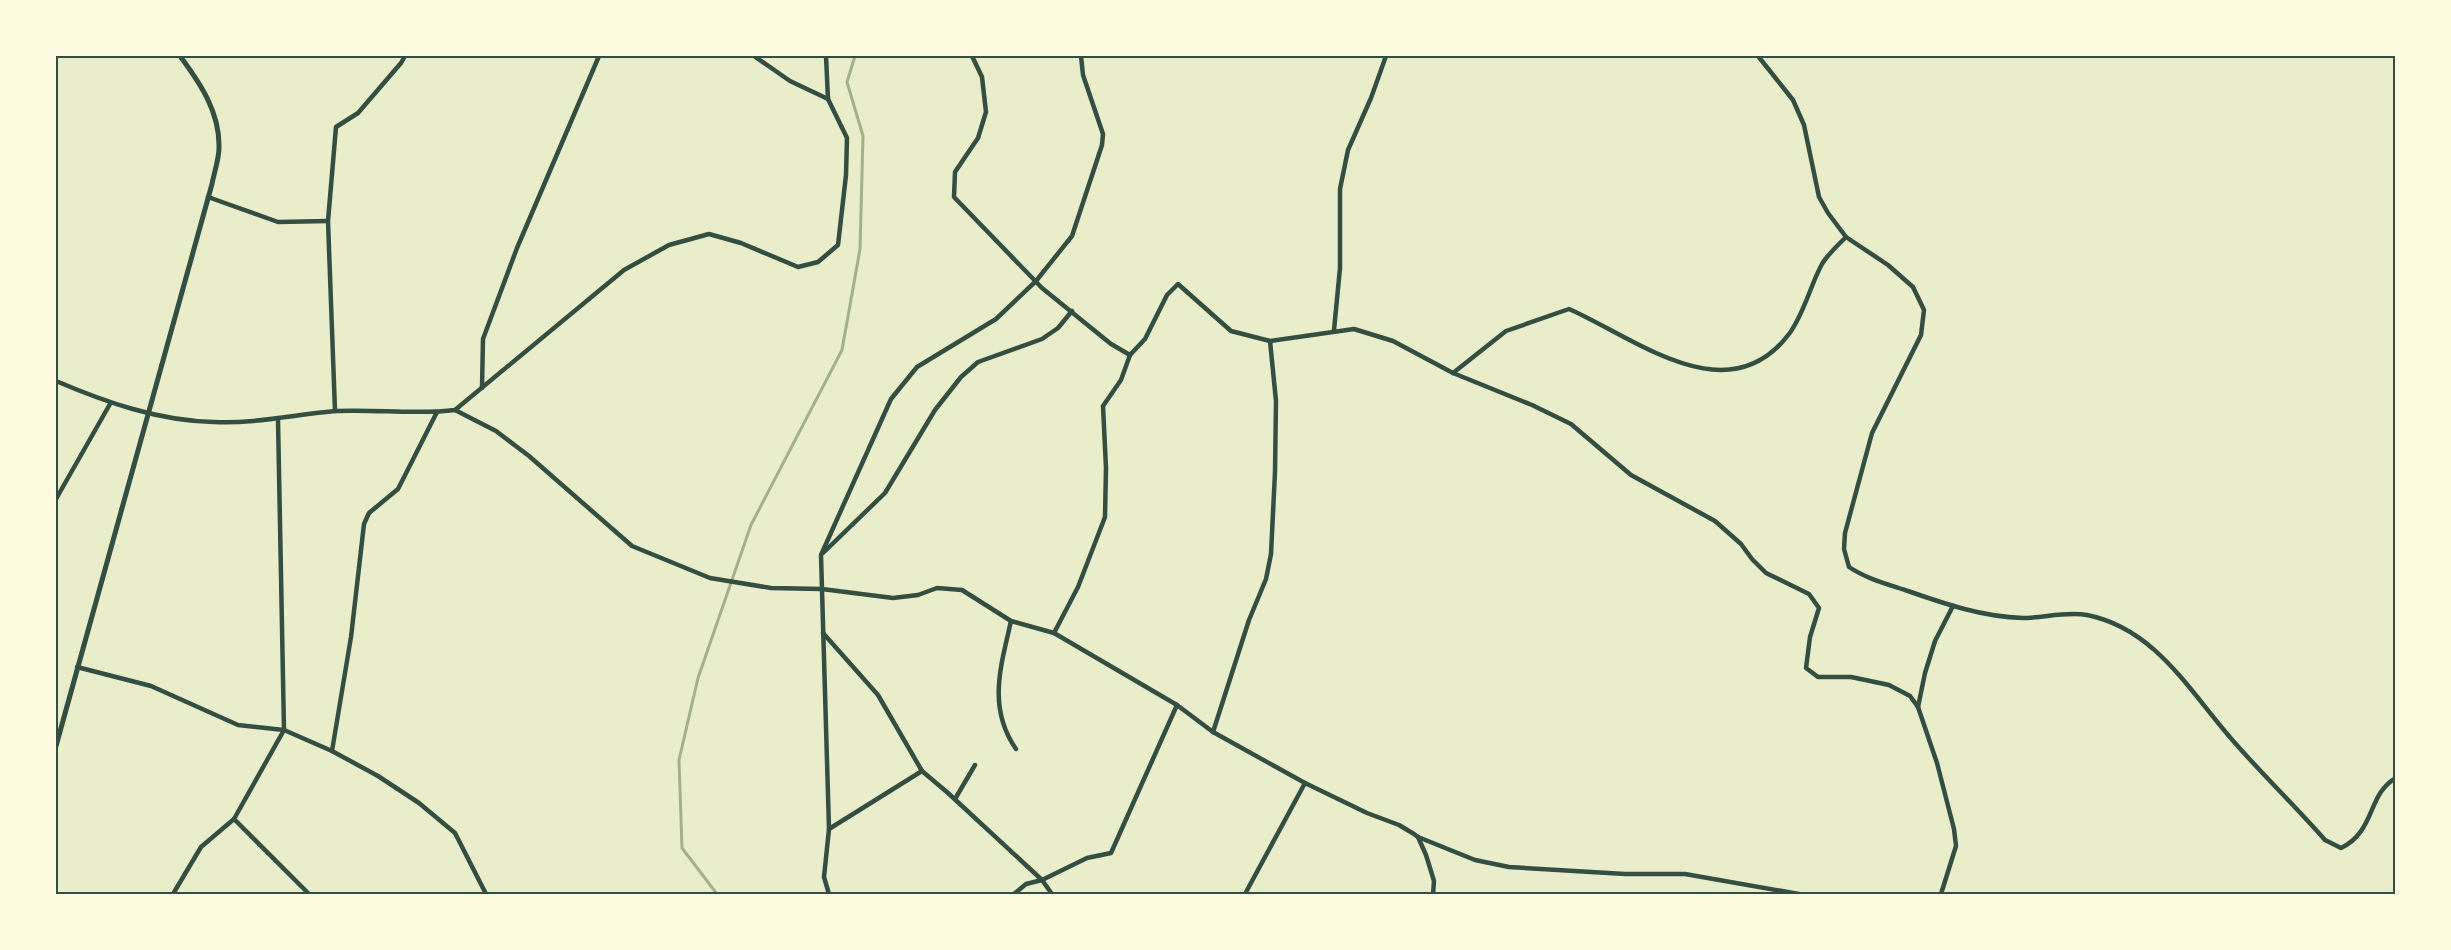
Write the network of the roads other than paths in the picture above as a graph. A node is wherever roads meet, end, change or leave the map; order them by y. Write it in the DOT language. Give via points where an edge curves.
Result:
graph roads {
  1 [pos="180,56"];
  2 [pos="405,56"];
  3 [pos="599,56"];
  4 [pos="754,56"];
  5 [pos="826,56"];
  6 [pos="972,56"];
  7 [pos="1081,56"];
  8 [pos="1386,56"];
  9 [pos="1758,56"];
  10 [pos="828,99"];
  11 [pos="208,197"];
  12 [pos="328,221"];
  13 [pos="1846,237"];
  14 [pos="1036,281"];
  15 [pos="1072,311"];
  16 [pos="1334,330"];
  17 [pos="1270,341"];
  18 [pos="1130,356"];
  19 [pos="1453,373"];
  20 [pos="56,381"];
  21 [pos="482,388"];
  22 [pos="110,404"];
  23 [pos="455,410"];
  24 [pos="147,411"];
  25 [pos="335,411"];
  26 [pos="437,412"];
  27 [pos="278,420"];
  28 [pos="56,500"];
  29 [pos="821,555"];
  30 [pos="822,589"];
  31 [pos="1953,606"];
  32 [pos="1011,621"];
  33 [pos="823,632"];
  34 [pos="1054,633"];
  35 [pos="77,667"];
  36 [pos="1177,705"];
  37 [pos="1918,707"];
  38 [pos="284,730"];
  39 [pos="1213,732"];
  40 [pos="56,746"];
  41 [pos="1016,749"];
  42 [pos="332,751"];
  43 [pos="975,765"];
  44 [pos="921,771"];
  45 [pos="2396,778"];
  46 [pos="1305,783"];
  47 [pos="955,799"];
  48 [pos="234,819"];
  49 [pos="829,829"];
  50 [pos="1418,837"];
  51 [pos="1042,880"];
  52 [pos="173,894"];
  53 [pos="309,894"];
  54 [pos="486,894"];
  55 [pos="829,894"];
  56 [pos="1014,894"];
  57 [pos="1052,894"];
  58 [pos="1245,894"];
  59 [pos="1433,894"];
  60 [pos="1799,894"];
  61 [pos="1941,894"];
  1 -- 11 [label="street" via="209,101 217,124 219,149"];
  2 -- 12 [label="street" via="358,113 336,127"];
  3 -- 21 [label="street" via="517,248 483,339"];
  4 -- 10 [label="street" via="790,81"];
  5 -- 10 [label="street"];
  6 -- 14 [label="street" via="982,77 986,112 978,138 955,172 954,197"];
  7 -- 14 [label="street" via="1083,75 1103,134 1102,146 1072,236"];
  8 -- 16 [label="street" via="1348,150 1340,189 1340,268"];
  9 -- 13 [label="street" via="1793,100 1804,125 1819,197"];
  10 -- 21 [label="street" via="847,138 846,175 838,245 818,262 798,267 710,234 669,245 624,270"];
  11 -- 12 [label="street" via="278,222"];
  11 -- 24 [label="street"];
  12 -- 25 [label="street"];
  13 -- 19 [label="street" via="1823,262 1790,333 1768,357 1752,366 1723,370 1683,365 1569,309 1506,330"];
  13 -- 31 [label="street" via="1913,287 1924,310 1921,334 1872,433 1845,533 1849,567 1864,577"];
  14 -- 15 [label="street"];
  14 -- 29 [label="street" via="996,319 917,367 891,399"];
  15 -- 18 [label="street"];
  15 -- 29 [label="street" via="1042,339 978,362 961,377 935,410 885,494"];
  16 -- 17 [label="street"];
  16 -- 19 [label="street" via="1354,329 1394,341"];
  17 -- 18 [label="street" via="1231,331 1178,284 1167,295 1145,339"];
  17 -- 39 [label="street" via="1276,401 1271,554"];
  18 -- 34 [label="street" via="1121,380 1103,406 1105,516 1078,587"];
  19 -- 37 [label="street" via="1571,424 1631,475 1715,521 1766,573 1809,594 1819,608 1806,668 1818,677 1851,677 1889,686 1910,696"];
  20 -- 22 [label="street"];
  21 -- 23 [label="street"];
  22 -- 24 [label="street"];
  22 -- 28 [label="street"];
  23 -- 26 [label="street"];
  23 -- 30 [label="street" via="496,431 521,450 632,546 710,579 771,588"];
  24 -- 27 [label="street" via="206,422"];
  24 -- 35 [label="street"];
  25 -- 26 [label="street"];
  25 -- 27 [label="street"];
  26 -- 42 [label="street" via="398,489 369,513 364,524"];
  27 -- 38 [label="street"];
  29 -- 30 [label="street"];
  30 -- 32 [label="street" via="893,597 918,596 937,588 962,590"];
  30 -- 33 [label="street"];
  31 -- 37 [label="street" via="1935,641"];
  31 -- 45 [label="street" via="2023,618 2085,614 2111,622 2145,641 2182,677 2234,742 2325,840 2341,848 2353,842 2366,826 2379,794"];
  32 -- 34 [label="street"];
  32 -- 41 [label="street" via="997,699 1008,737"];
  33 -- 44 [label="street" via="878,695"];
  33 -- 49 [label="street"];
  34 -- 36 [label="street"];
  35 -- 38 [label="street" via="151,686 238,725"];
  35 -- 40 [label="street"];
  36 -- 39 [label="street"];
  36 -- 51 [label="street" via="1111,854 1087,858"];
  37 -- 61 [label="street" via="1937,763 1956,846"];
  38 -- 42 [label="street"];
  38 -- 48 [label="street"];
  39 -- 46 [label="street"];
  42 -- 54 [label="street" via="420,803 455,833"];
  43 -- 47 [label="street"];
  44 -- 47 [label="street"];
  44 -- 49 [label="street"];
  46 -- 50 [label="street"];
  46 -- 58 [label="street"];
  47 -- 51 [label="street"];
  48 -- 52 [label="street" via="201,847"];
  48 -- 53 [label="street"];
  49 -- 55 [label="street" via="824,877"];
  50 -- 59 [label="street" via="1434,881"];
  50 -- 60 [label="street" via="1475,860 1509,867 1685,874"];
  51 -- 56 [label="street" via="1026,884"];
  51 -- 57 [label="street"];
}
